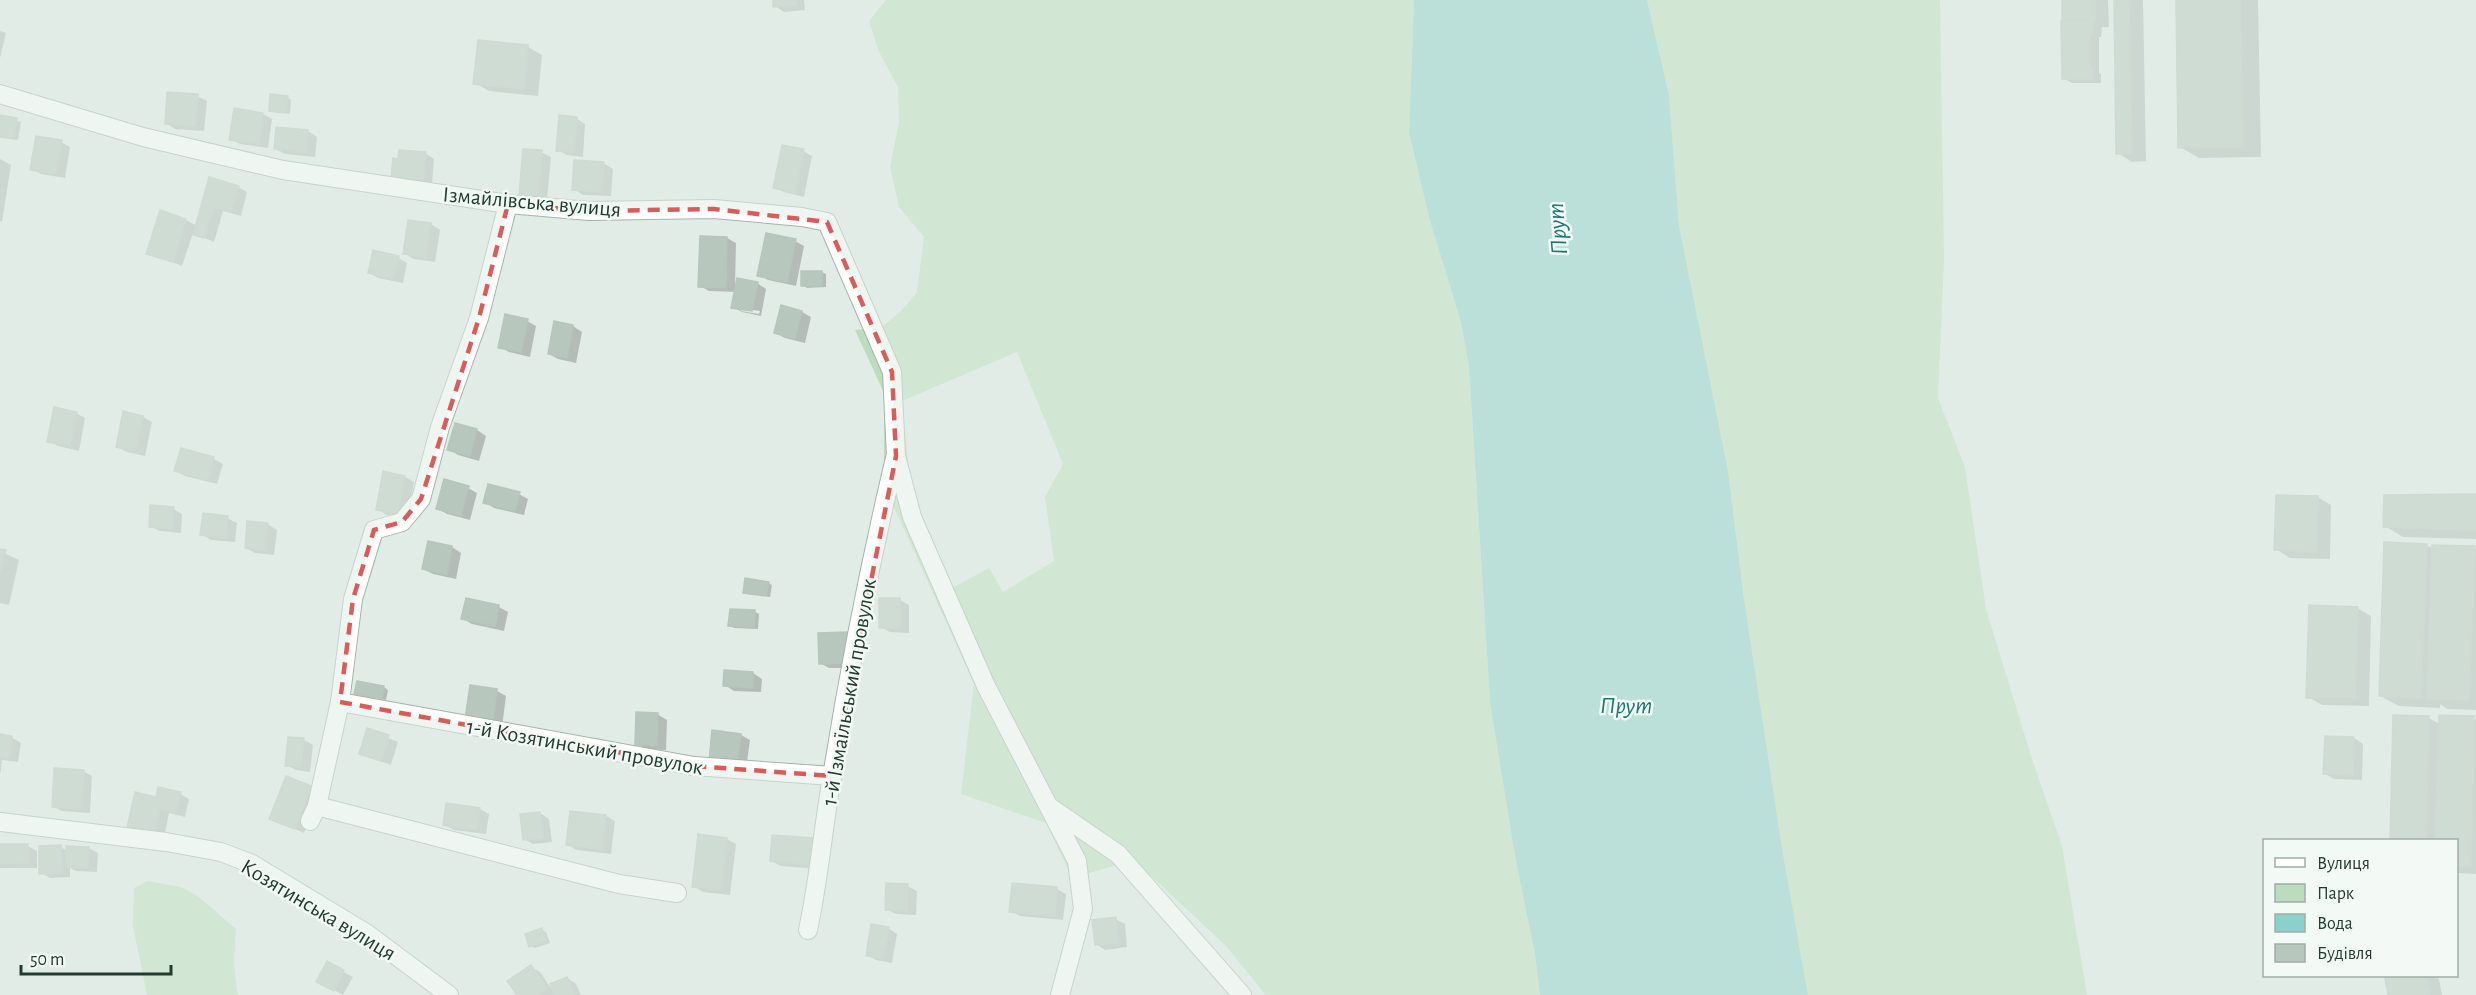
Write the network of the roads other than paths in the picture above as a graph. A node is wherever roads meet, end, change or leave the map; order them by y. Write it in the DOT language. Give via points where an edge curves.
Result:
graph roads {
  1 [pos="0,94"];
  2 [pos="508,204"];
  3 [pos="896,456"];
  4 [pos="340,702"];
  5 [pos="832,776"];
  6 [pos="1050,807"];
  7 [pos="0,822"];
  8 [pos="677,893"];
  9 [pos="808,930"];
  10 [pos="449,995"];
  11 [pos="1060,995"];
  12 [pos="1242,995"];
  1 -- 2 [label="street, Ізмайлівська вулиця" via="143,137 283,170"];
  2 -- 3 [label="street, Ізмайлівська вулиця" via="589,211 714,209 827,222 892,372"];
  2 -- 4 [label="street" via="479,318 440,427 421,499 402,522 374,530 353,599"];
  3 -- 5 [label="street, 1-й Ізмаїльський провулок" via="872,556"];
  3 -- 6 [label="street" via="912,518 986,687"];
  4 -- 5 [label="street, 1-й Козятинський провулок" via="694,766"];
  4 -- 8 [label="street" via="314,813 619,884"];
  5 -- 9 [label="street, 1-й Ізмаїльський провулок"];
  6 -- 11 [label="street" via="1077,861 1083,909"];
  6 -- 12 [label="street" via="1119,854"];
  7 -- 10 [label="street, Козятинська вулиця" via="221,852 252,864 366,933"];
}
